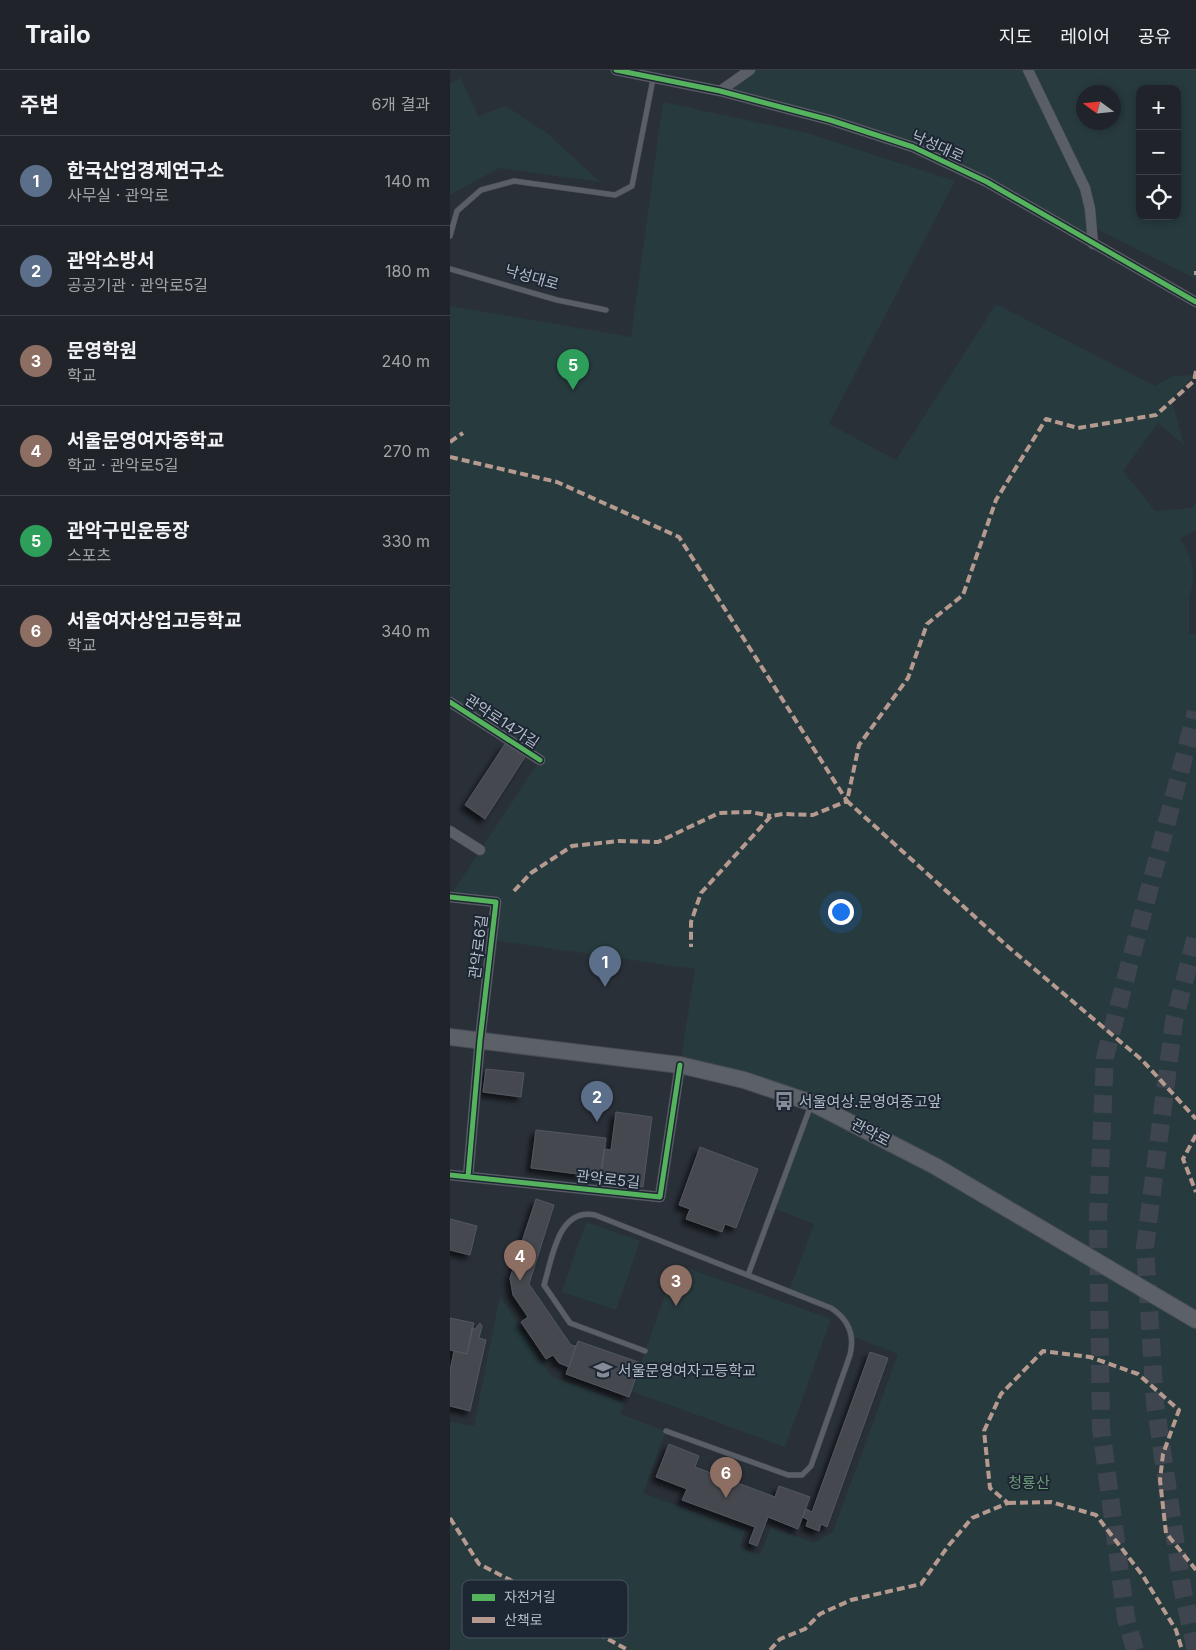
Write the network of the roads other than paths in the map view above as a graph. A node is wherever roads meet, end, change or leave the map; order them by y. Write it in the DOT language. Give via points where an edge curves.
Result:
graph roads {
  1 [pos="616,70"];
  2 [pos="750,70"];
  3 [pos="1028,70"];
  4 [pos="653,79"];
  5 [pos="720,91"];
  6 [pos="450,236"];
  7 [pos="1093,244"];
  8 [pos="450,269"];
  9 [pos="1196,302"];
  10 [pos="606,310"];
  11 [pos="450,702"];
  12 [pos="540,760"];
  13 [pos="450,831"];
  14 [pos="480,850"];
  15 [pos="450,897"];
  16 [pos="450,1037"];
  17 [pos="480,1040"];
  18 [pos="680,1065"];
  19 [pos="812,1103"];
  20 [pos="450,1175"];
  21 [pos="468,1177"];
  22 [pos="748,1275"];
  23 [pos="1196,1320"];
  24 [pos="645,1351"];
  25 [pos="666,1431"];
  1 -- 4 [label="street, 낙성대로"];
  2 -- 5 [label="street"];
  3 -- 7 [label="street" via="1085,188"];
  4 -- 5 [label="street, 낙성대로"];
  4 -- 6 [label="lane" via="632,186 615,195 514,181 481,190 457,211"];
  5 -- 7 [label="street, 낙성대로" via="830,120 913,147 987,182"];
  7 -- 9 [label="street, 낙성대로"];
  8 -- 10 [label="lane, 낙성대로" via="556,300"];
  11 -- 12 [label="street, 관악로14가길"];
  13 -- 14 [label="street"];
  15 -- 17 [label="street, 관악로6길" via="496,902"];
  16 -- 17 [label="main road, 관악로"];
  17 -- 18 [label="main road, 관악로"];
  17 -- 21 [label="street"];
  18 -- 19 [label="main road, 관악로" via="744,1080"];
  18 -- 21 [label="street, 관악로5길" via="660,1197"];
  19 -- 22 [label="lane"];
  19 -- 23 [label="main road, 관악로" via="935,1166"];
  20 -- 21 [label="street, 관악로5길"];
  22 -- 24 [label="lane" via="595,1215 584,1214 570,1220 561,1233 544,1285 570,1323"];
  22 -- 25 [label="lane" via="831,1308 846,1321 852,1336 850,1355 811,1466 802,1475 788,1476"];
}
